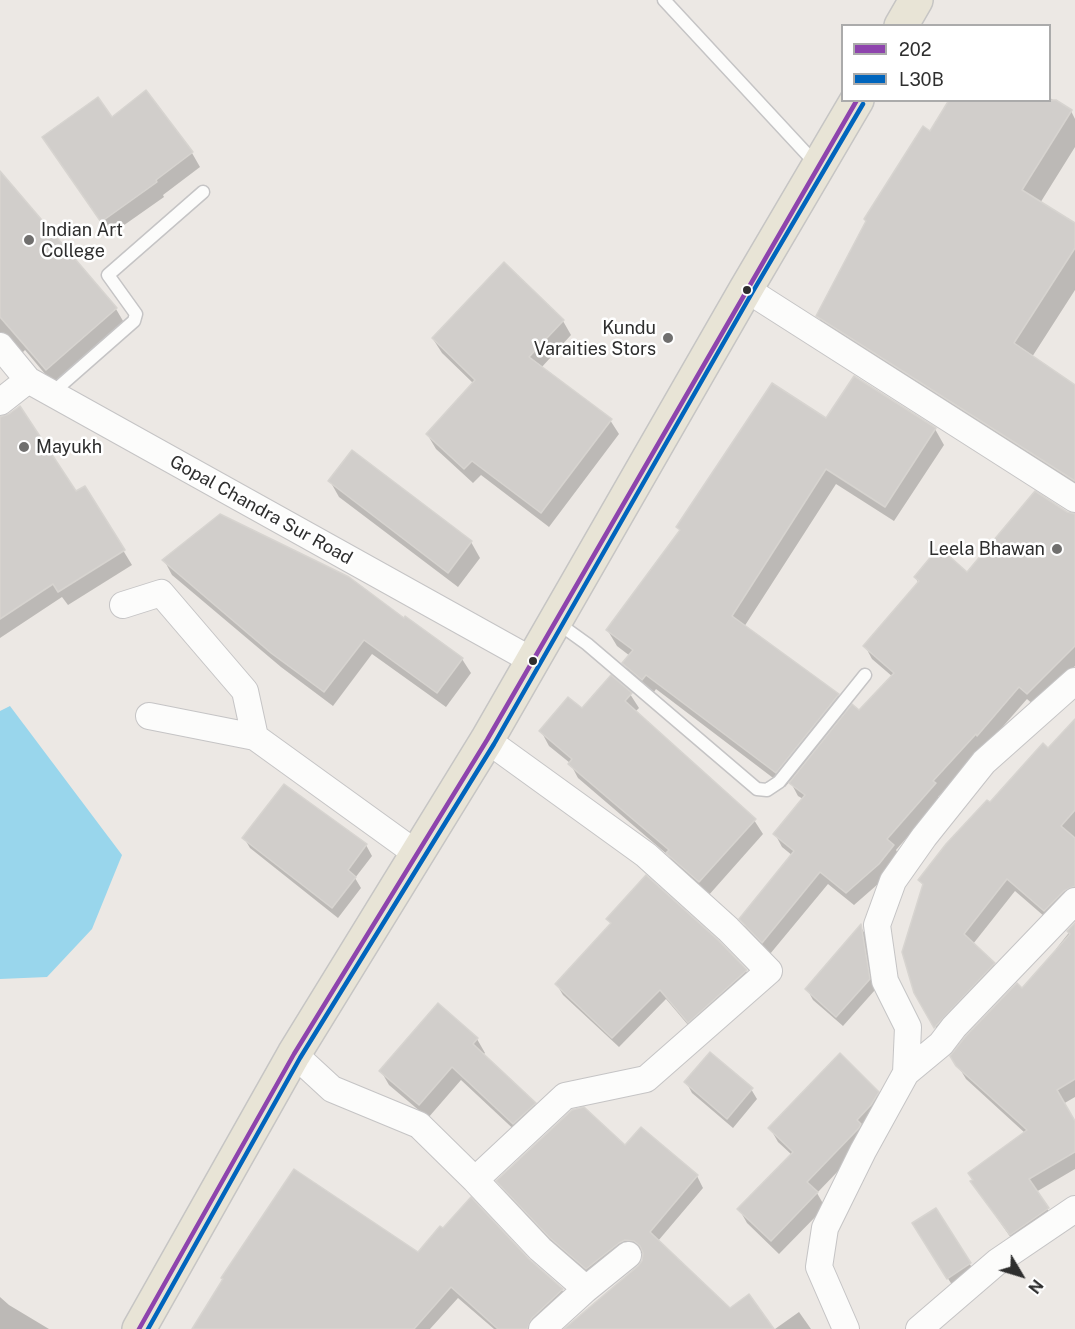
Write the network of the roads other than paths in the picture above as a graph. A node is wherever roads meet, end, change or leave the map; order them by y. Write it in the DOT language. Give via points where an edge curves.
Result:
graph roads {
  1 [pos="664,0"];
  2 [pos="916,0"];
  3 [pos="902,24"];
  4 [pos="856,102"];
  5 [pos="818,166"];
  6 [pos="203,192"];
  7 [pos="746,289"];
  8 [pos="0,346"];
  9 [pos="28,380"];
  10 [pos="52,393"];
  11 [pos="0,402"];
  12 [pos="1075,499"];
  13 [pos="123,605"];
  14 [pos="554,620"];
  15 [pos="533,661"];
  16 [pos="865,675"];
  17 [pos="1073,685"];
  18 [pos="149,716"];
  19 [pos="255,736"];
  20 [pos="487,740"];
  21 [pos="417,854"];
  22 [pos="1075,901"];
  23 [pos="294,1054"];
  24 [pos="906,1073"];
  25 [pos="475,1180"];
  26 [pos="1075,1209"];
  27 [pos="628,1255"];
  28 [pos="586,1289"];
  29 [pos="142,1328"];
  30 [pos="542,1329"];
  31 [pos="846,1329"];
  32 [pos="919,1329"];
  1 -- 5 [label="lane"];
  2 -- 3 [label="main road"];
  4 -- 5 [label="main road"];
  5 -- 7 [label="main road"];
  6 -- 10 [label="lane" via="108,275 136,314 134,321"];
  7 -- 12 [label="street"];
  7 -- 14 [label="main road"];
  8 -- 9 [label="street, Gopal Chandra Sur Road"];
  9 -- 10 [label="street, Gopal Chandra Sur Road"];
  9 -- 11 [label="street"];
  10 -- 15 [label="street, Gopal Chandra Sur Road"];
  13 -- 19 [label="street" via="160,593 245,691"];
  14 -- 15 [label="main road"];
  14 -- 16 [label="lane" via="757,789 767,790 779,782"];
  15 -- 20 [label="main road"];
  17 -- 24 [label="street" via="984,762 892,881 878,924 885,981 908,1027"];
  18 -- 19 [label="street"];
  19 -- 21 [label="street"];
  20 -- 21 [label="main road"];
  20 -- 25 [label="street" via="646,855 769,971 646,1079 565,1096"];
  21 -- 23 [label="main road"];
  22 -- 24 [label="street" via="941,1044"];
  23 -- 25 [label="street" via="332,1089 419,1125"];
  23 -- 29 [label="main road"];
  24 -- 31 [label="street" via="825,1228 819,1267"];
  25 -- 28 [label="street" via="540,1249"];
  26 -- 32 [label="street" via="997,1262"];
  27 -- 28 [label="street"];
  28 -- 30 [label="street"];
}
